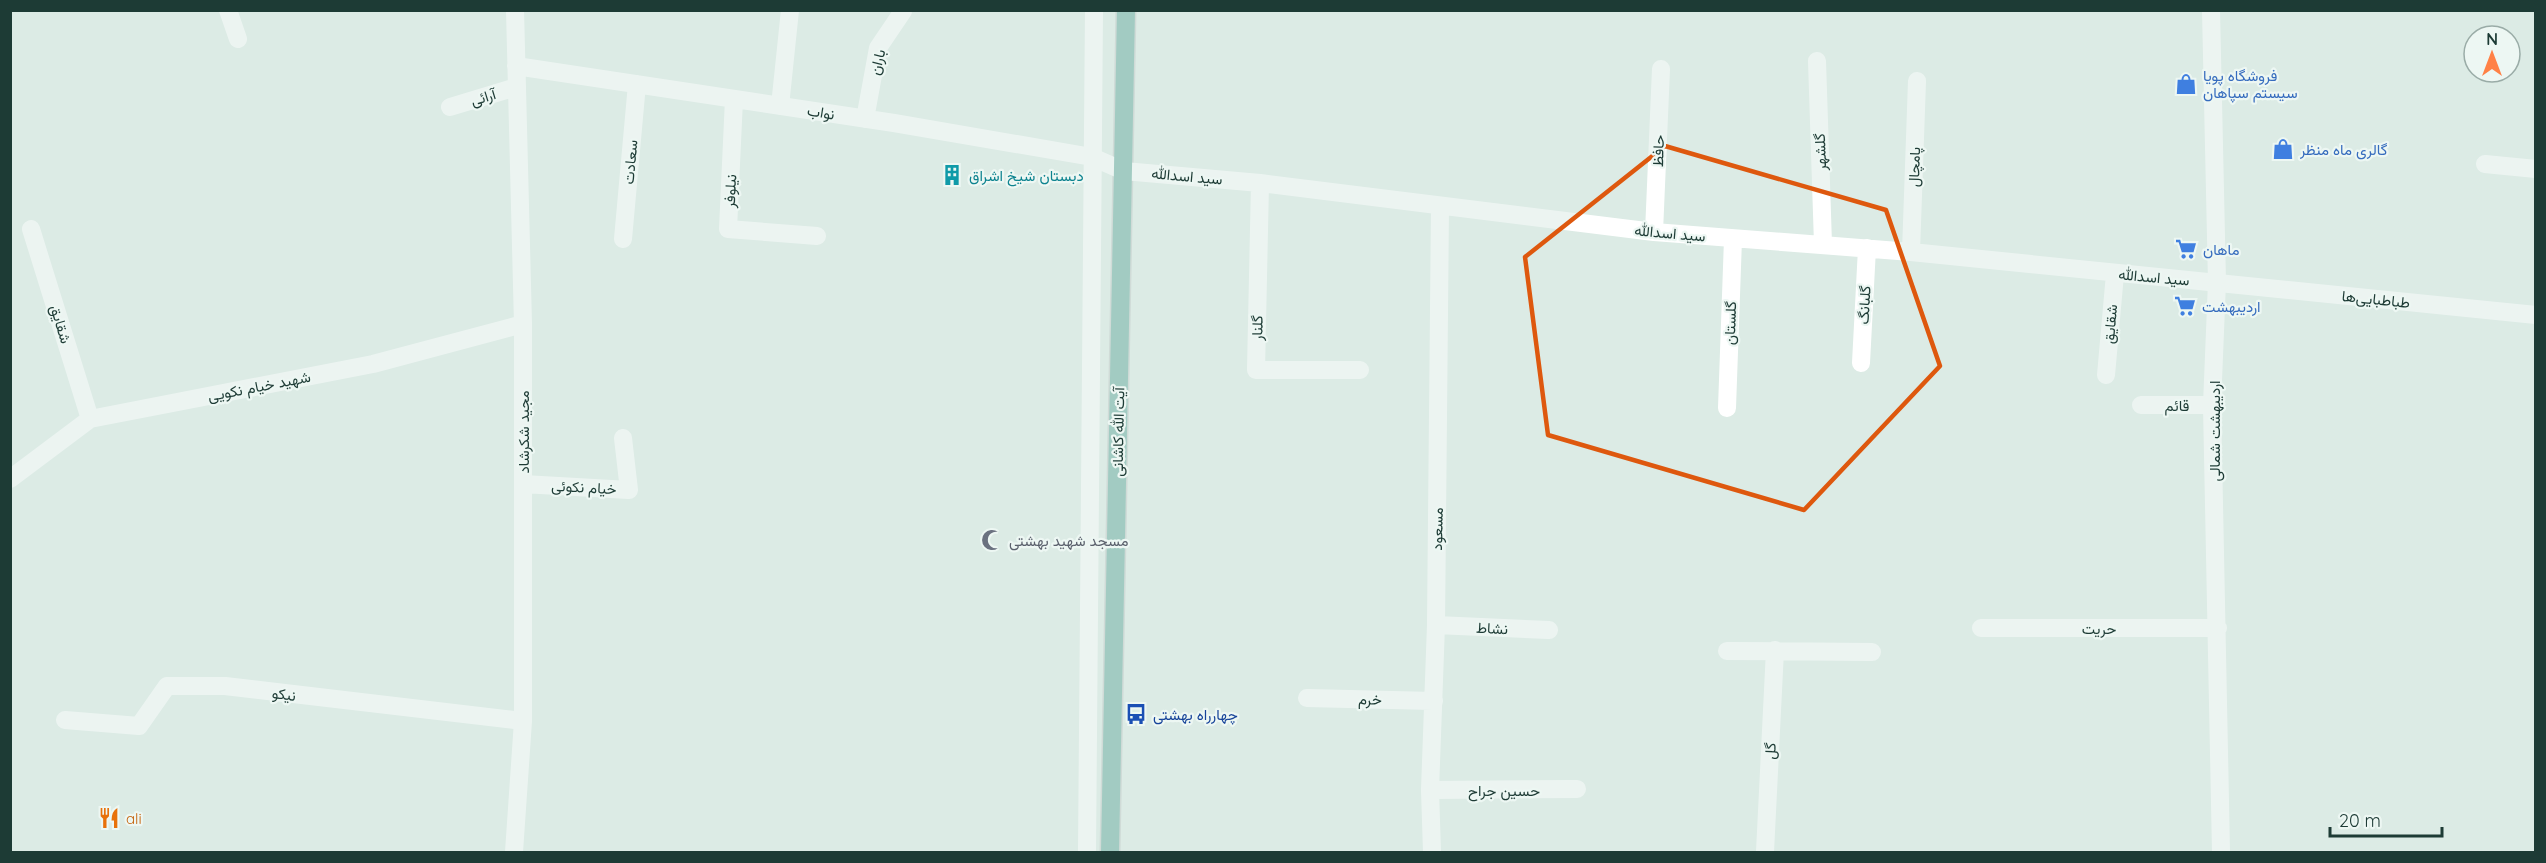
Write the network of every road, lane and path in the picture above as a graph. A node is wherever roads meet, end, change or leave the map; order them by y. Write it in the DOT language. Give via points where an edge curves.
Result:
graph roads {
  1 [pos="228,10"];
  2 [pos="515,10"];
  3 [pos="790,10"];
  4 [pos="1094,10"];
  5 [pos="1126,10"];
  6 [pos="2211,10"];
  7 [pos="903,11"];
  8 [pos="238,39"];
  9 [pos="1817,61"];
  10 [pos="516,66"];
  11 [pos="1661,69"];
  12 [pos="1917,81"];
  13 [pos="637,84"];
  14 [pos="516,87"];
  15 [pos="734,99"];
  16 [pos="780,106"];
  17 [pos="450,107"];
  18 [pos="865,119"];
  19 [pos="1092,158"];
  20 [pos="2485,164"];
  21 [pos="2535,169"];
  22 [pos="1124,171"];
  23 [pos="1260,183"];
  24 [pos="1440,206"];
  25 [pos="31,229"];
  26 [pos="1654,232"];
  27 [pos="817,236"];
  28 [pos="623,239"];
  29 [pos="1733,239"];
  30 [pos="1822,244"];
  31 [pos="1867,248"];
  32 [pos="1911,252"];
  33 [pos="2115,274"];
  34 [pos="2217,282"];
  35 [pos="2535,315"];
  36 [pos="523,324"];
  37 [pos="1861,363"];
  38 [pos="1360,370"];
  39 [pos="2106,375"];
  40 [pos="2141,405"];
  41 [pos="2212,405"];
  42 [pos="1727,408"];
  43 [pos="90,419"];
  44 [pos="623,438"];
  45 [pos="10,479"];
  46 [pos="523,483"];
  47 [pos="1436,625"];
  48 [pos="1981,628"];
  49 [pos="2218,628"];
  50 [pos="1549,630"];
  51 [pos="1775,650"];
  52 [pos="1727,651"];
  53 [pos="1872,652"];
  54 [pos="1307,698"];
  55 [pos="1434,701"];
  56 [pos="65,720"];
  57 [pos="523,721"];
  58 [pos="1577,789"];
  59 [pos="1430,790"];
  60 [pos="1110,823"];
  61 [pos="514,852"];
  62 [pos="1087,852"];
  63 [pos="1110,852"];
  64 [pos="1125,852"];
  65 [pos="1432,852"];
  66 [pos="1765,852"];
  67 [pos="2222,852"];
  1 -- 8 [label="street"];
  2 -- 10 [label="street, مجید شکرشاد"];
  3 -- 16 [label="street"];
  4 -- 19 [label="street, آیت الله کاشانی"];
  5 -- 22 [label="main road, آیت الله کاشانی"];
  6 -- 34 [label="street, اردیبهشت شمالی"];
  7 -- 18 [label="street, باران" via="878,48"];
  9 -- 30 [label="street, گلشهر"];
  10 -- 13 [label="street, نواب"];
  10 -- 14 [label="street, مجید شکرشاد"];
  11 -- 26 [label="street, حافظ"];
  12 -- 32 [label="street, پامچال"];
  13 -- 15 [label="street, نواب"];
  13 -- 28 [label="street, سعادت"];
  14 -- 17 [label="street, آرائی"];
  14 -- 36 [label="street, مجید شکرشاد"];
  15 -- 16 [label="street, نواب"];
  15 -- 27 [label="street, نیلوفر" via="728,229"];
  16 -- 18 [label="street, نواب"];
  18 -- 19 [label="street, نواب"];
  19 -- 22 [label="street, نواب"];
  19 -- 62 [label="street, آیت الله کاشانی"];
  20 -- 21 [label="street"];
  22 -- 23 [label="street, سید اسدالله"];
  22 -- 60 [label="main road, آیت الله کاشانی"];
  23 -- 24 [label="street, سید اسدالله"];
  23 -- 38 [label="street, گلنار" via="1256,370"];
  24 -- 26 [label="street, سید اسدالله"];
  24 -- 47 [label="street, مسعود"];
  25 -- 43 [label="street, شقایق"];
  26 -- 29 [label="street, سید اسدالله"];
  29 -- 30 [label="street, سید اسدالله"];
  29 -- 42 [label="street, گلستان"];
  30 -- 31 [label="street, سید اسدالله"];
  31 -- 32 [label="street, سید اسدالله"];
  31 -- 37 [label="street, گلبانگ"];
  32 -- 33 [label="street, سید اسدالله"];
  33 -- 34 [label="street, سید اسدالله"];
  33 -- 39 [label="street, شقایق"];
  34 -- 35 [label="street, طباطبایی‌ها"];
  34 -- 41 [label="street, اردیبهشت شمالی"];
  36 -- 43 [label="street, شهید خیام نکویی" via="373,364"];
  36 -- 46 [label="street, مجید شکرشاد"];
  40 -- 41 [label="street, قائم"];
  41 -- 49 [label="street, اردیبهشت شمالی"];
  43 -- 45 [label="street, شهید خیام نکویی"];
  44 -- 46 [label="street, خیام نکوئی" via="629,490"];
  46 -- 57 [label="street, مجید شکرشاد"];
  47 -- 50 [label="street, نشاط"];
  47 -- 55 [label="street, مسعود"];
  48 -- 49 [label="street, حریت"];
  49 -- 67 [label="street, اردیبهشت شمالی"];
  51 -- 52 [label="street"];
  51 -- 53 [label="street"];
  51 -- 66 [label="street, گل"];
  54 -- 55 [label="street, خرم"];
  55 -- 59 [label="street, مسعود"];
  56 -- 57 [label="street, نیکو" via="139,726 167,686 225,686"];
  57 -- 61 [label="street, مجید شکرشاد"];
  58 -- 59 [label="street, حسین جراح"];
  59 -- 65 [label="street, مسعود"];
  60 -- 63 [label="main road, آیت الله کاشانی"];
  60 -- 64 [label="main road"];
}
